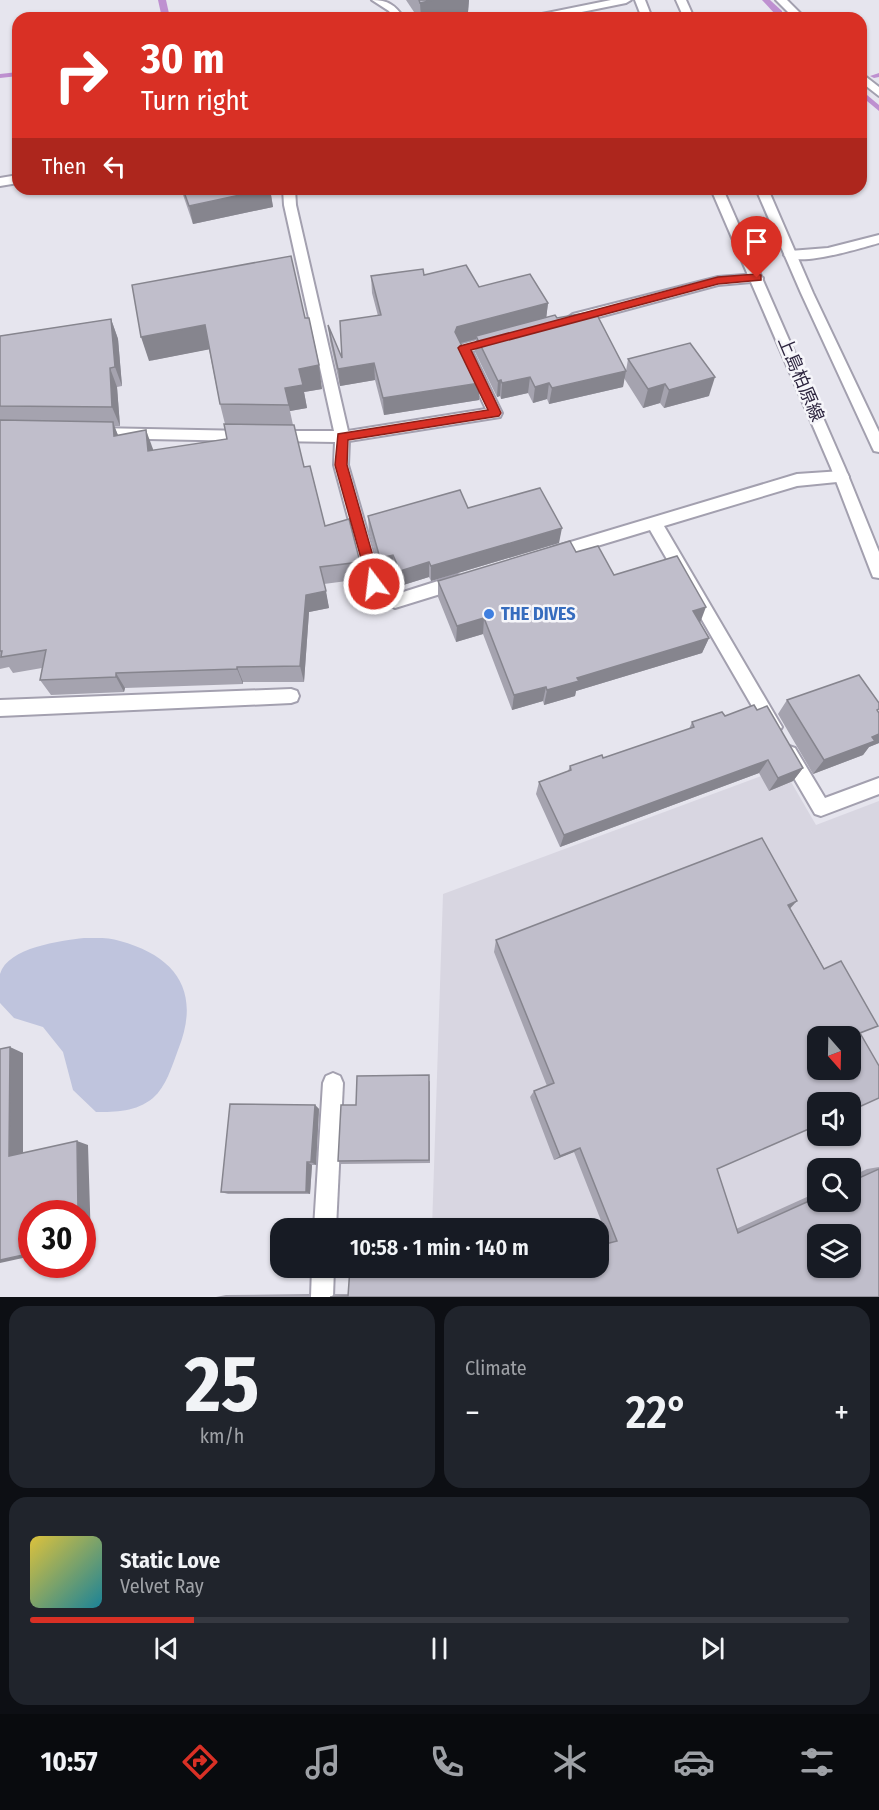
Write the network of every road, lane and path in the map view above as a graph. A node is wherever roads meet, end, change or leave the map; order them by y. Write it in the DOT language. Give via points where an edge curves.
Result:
graph roads {
  1 [pos="377,0"];
  2 [pos="626,0"];
  3 [pos="781,0"];
  4 [pos="395,12"];
  5 [pos="567,12"];
  6 [pos="794,12"];
  7 [pos="867,82"];
  8 [pos="879,93"];
  9 [pos="289,195"];
  10 [pos="720,195"];
  11 [pos="765,195"];
  12 [pos="879,239"];
  13 [pos="790,255"];
  14 [pos="757,278"];
  15 [pos="556,324"];
  16 [pos="510,336"];
  17 [pos="83,433"];
  18 [pos="342,437"];
  19 [pos="879,447"];
  20 [pos="842,477"];
  21 [pos="654,523"];
  22 [pos="542,557"];
  23 [pos="879,572"];
  24 [pos="474,577"];
  25 [pos="291,696"];
  26 [pos="0,708"];
  27 [pos="879,786"];
  28 [pos="333,1083"];
  29 [pos="326,1218"];
  30 [pos="323,1278"];
  31 [pos="322,1297"];
  1 -- 4 [label="street"];
  2 -- 5 [label="street"];
  3 -- 6 [label="street"];
  7 -- 8 [label="street"];
  9 -- 18 [label="street"];
  10 -- 14 [label="street, 上島柏原線"];
  11 -- 13 [label="street"];
  12 -- 13 [label="street" via="828,252"];
  13 -- 19 [label="street"];
  14 -- 15 [label="street" via="718,281"];
  14 -- 20 [label="street, 上島柏原線"];
  16 -- 18 [label="street" via="464,348 495,413"];
  17 -- 18 [label="street"];
  18 -- 24 [label="street" via="341,465 374,584 395,601"];
  20 -- 21 [label="street" via="797,480"];
  20 -- 23 [label="street, 上島柏原線"];
  21 -- 22 [label="street"];
  21 -- 27 [label="street" via="821,808"];
  25 -- 26 [label="street"];
  28 -- 29 [label="street"];
  30 -- 31 [label="street"];
}
